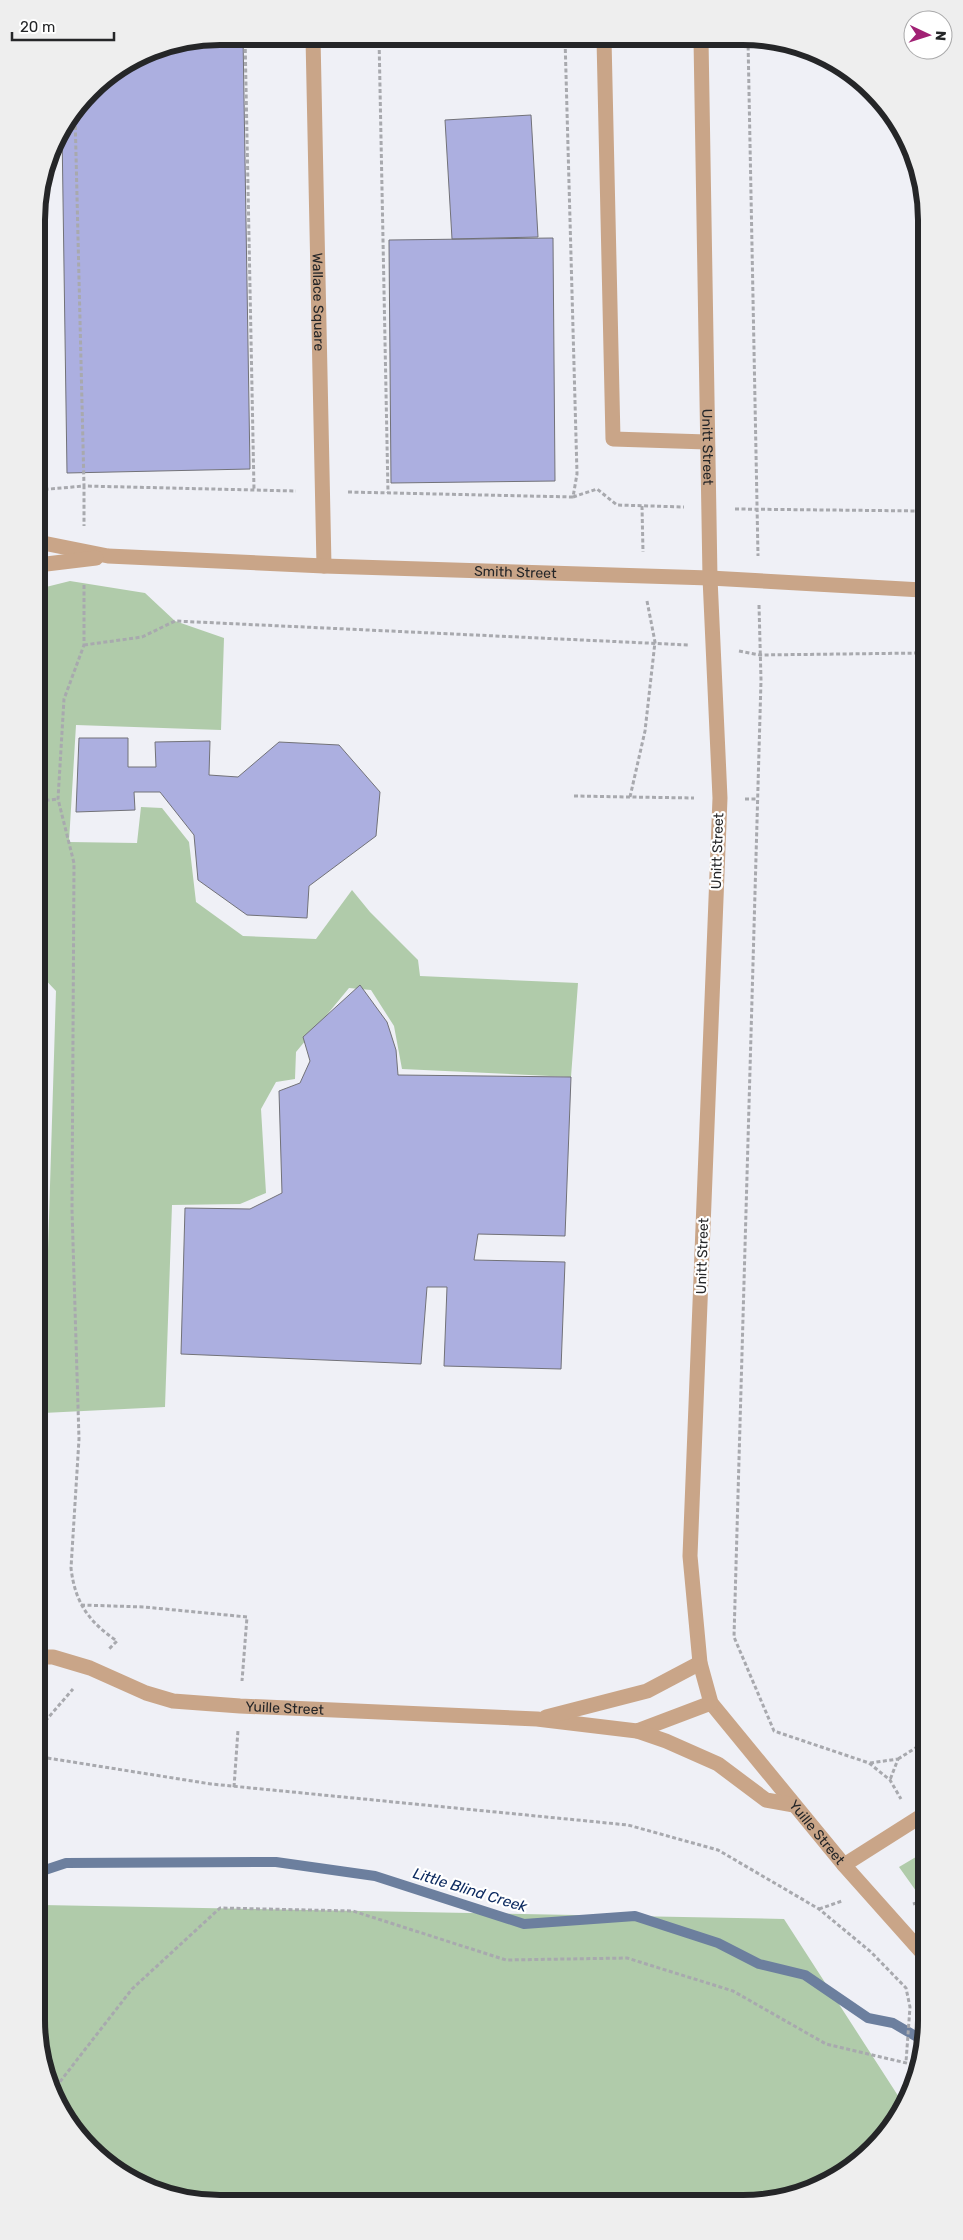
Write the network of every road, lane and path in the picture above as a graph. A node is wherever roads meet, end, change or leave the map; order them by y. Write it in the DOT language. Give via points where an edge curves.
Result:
graph roads {
  1 [pos="245,45"];
  2 [pos="313,45"];
  3 [pos="379,45"];
  4 [pos="604,45"];
  5 [pos="701,45"];
  6 [pos="748,45"];
  7 [pos="707,442"];
  8 [pos="45,489"];
  9 [pos="254,490"];
  10 [pos="388,493"];
  11 [pos="573,497"];
  12 [pos="708,508"];
  13 [pos="758,510"];
  14 [pos="918,511"];
  15 [pos="45,544"];
  16 [pos="84,555"];
  17 [pos="45,563"];
  18 [pos="324,566"];
  19 [pos="710,578"];
  20 [pos="759,581"];
  21 [pos="918,590"];
  22 [pos="654,642"];
  23 [pos="84,645"];
  24 [pos="714,647"];
  25 [pos="918,653"];
  26 [pos="760,655"];
  27 [pos="574,796"];
  28 [pos="630,797"];
  29 [pos="720,798"];
  30 [pos="58,799"];
  31 [pos="757,799"];
  32 [pos="45,801"];
  33 [pos="80,1604"];
  34 [pos="45,1657"];
  35 [pos="700,1663"];
  36 [pos="90,1668"];
  37 [pos="711,1703"];
  38 [pos="240,1706"];
  39 [pos="537,1719"];
  40 [pos="45,1721"];
  41 [pos="637,1731"];
  42 [pos="918,1747"];
  43 [pos="45,1757"];
  44 [pos="898,1759"];
  45 [pos="869,1763"];
  46 [pos="890,1780"];
  47 [pos="234,1787"];
  48 [pos="794,1805"];
  49 [pos="918,1815"];
  50 [pos="918,1818"];
  51 [pos="844,1865"];
  52 [pos="918,1948"];
  53 [pos="906,2062"];
  54 [pos="912,2064"];
  55 [pos="57,2085"];
  1 -- 9 [label="path"];
  2 -- 18 [label="street, Wallace Square"];
  3 -- 10 [label="path"];
  4 -- 7 [label="street" via="613,439"];
  5 -- 7 [label="street, Unitt Street"];
  6 -- 13 [label="path"];
  7 -- 12 [label="street, Unitt Street"];
  8 -- 16 [label="path" via="84,486"];
  11 -- 12 [label="path" via="597,489 617,505"];
  12 -- 13 [label="path"];
  12 -- 19 [label="street, Unitt Street"];
  13 -- 14 [label="path"];
  13 -- 20 [label="path"];
  15 -- 16 [label="street, Smith Street"];
  16 -- 17 [label="street, Smith Street"];
  16 -- 18 [label="street, Smith Street"];
  16 -- 23 [label="path"];
  18 -- 19 [label="street, Smith Street"];
  19 -- 20 [label="street, Smith Street"];
  19 -- 24 [label="street, Unitt Street"];
  20 -- 21 [label="street, Smith Street"];
  20 -- 26 [label="path"];
  22 -- 23 [label="path" via="175,621 142,637"];
  22 -- 24 [label="path"];
  22 -- 28 [label="path" via="645,731"];
  23 -- 30 [label="path" via="64,698"];
  24 -- 26 [label="path"];
  24 -- 29 [label="street, Unitt Street"];
  25 -- 26 [label="path"];
  26 -- 31 [label="path"];
  27 -- 28 [label="path"];
  28 -- 29 [label="path"];
  29 -- 31 [label="path"];
  29 -- 35 [label="street, Unitt Street" via="690,1556"];
  30 -- 32 [label="path"];
  30 -- 33 [label="path" via="74,863 72,1210 79,1439 71,1568 73,1588"];
  31 -- 45 [label="path" via="734,1637 774,1731"];
  33 -- 36 [label="path" via="100,1629 117,1641"];
  33 -- 38 [label="path" via="247,1617"];
  34 -- 36 [label="street, Yuille Street"];
  35 -- 37 [label="street, Yuille Street"];
  35 -- 39 [label="street, Yuille Street" via="647,1691"];
  36 -- 38 [label="street, Yuille Street" via="146,1693 173,1700"];
  36 -- 40 [label="path"];
  37 -- 41 [label="street, Yuille Street"];
  37 -- 48 [label="street, Yuille Street"];
  38 -- 39 [label="street, Yuille Street"];
  38 -- 47 [label="path"];
  39 -- 41 [label="street, Yuille Street"];
  41 -- 48 [label="street" via="718,1764 766,1800"];
  42 -- 44 [label="path"];
  43 -- 47 [label="path"];
  44 -- 45 [label="path"];
  44 -- 46 [label="path"];
  45 -- 46 [label="path"];
  46 -- 49 [label="path"];
  47 -- 53 [label="path" via="628,1825 718,1850 819,1909 871,1952 906,1988 910,2007"];
  48 -- 51 [label="street, Yuille Street"];
  50 -- 51 [label="street"];
  51 -- 52 [label="street, Yuille Street"];
  53 -- 54 [label="path"];
  53 -- 55 [label="path" via="826,2044 733,1991 627,1958 506,1960 353,1911 220,1908 132,1989"];
}
